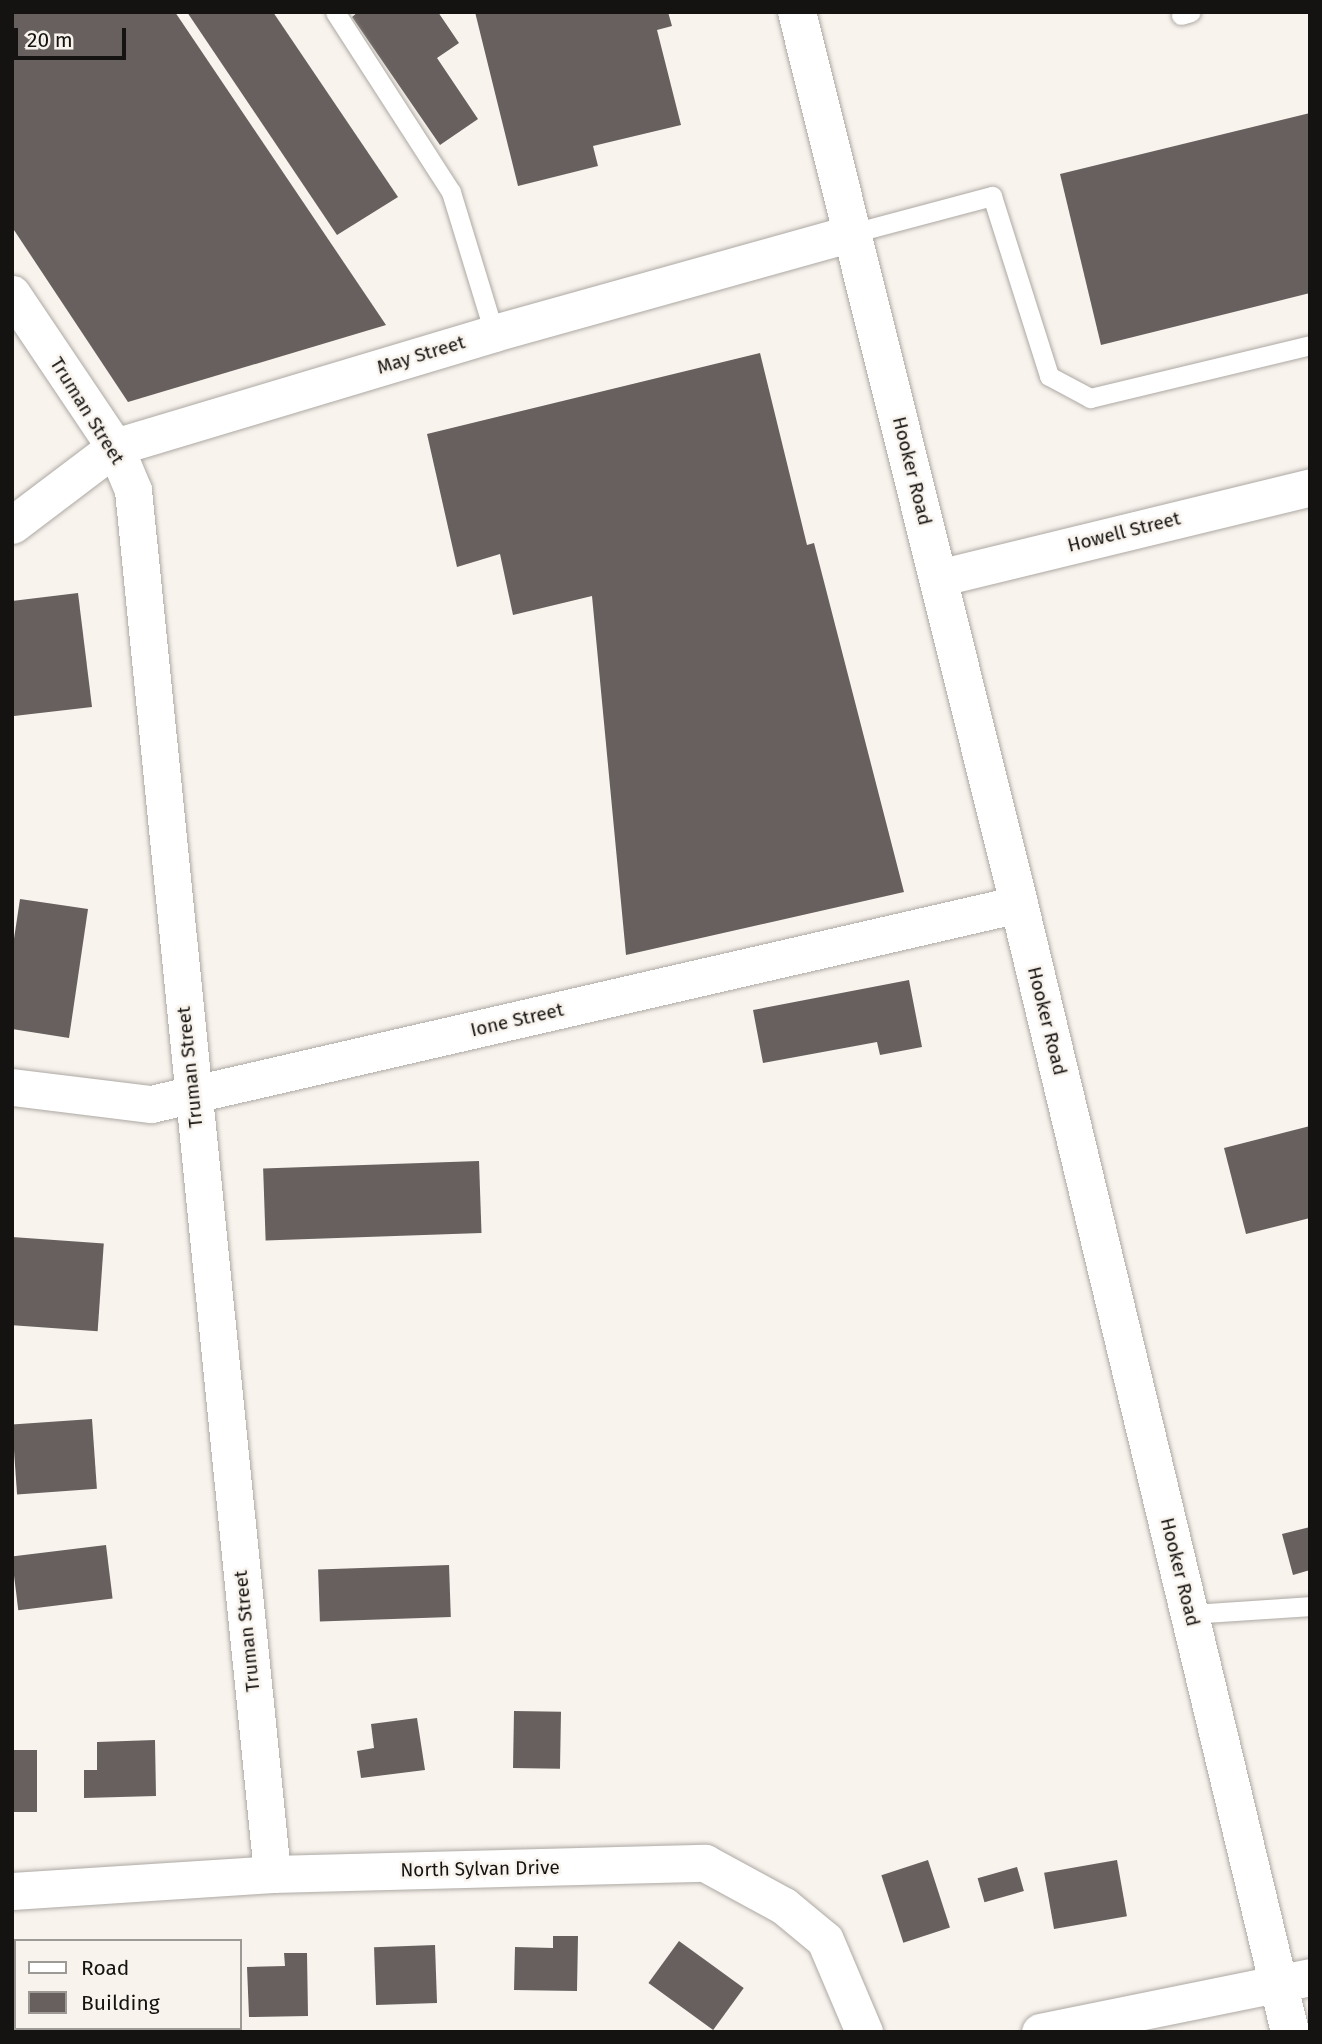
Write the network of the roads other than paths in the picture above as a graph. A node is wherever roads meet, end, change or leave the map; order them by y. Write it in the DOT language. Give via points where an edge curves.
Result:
graph roads {
  1 [pos="335,12"];
  2 [pos="797,12"];
  3 [pos="853,233"];
  4 [pos="12,294"];
  5 [pos="494,333"];
  6 [pos="1310,345"];
  7 [pos="115,447"];
  8 [pos="1310,486"];
  9 [pos="12,525"];
  10 [pos="938,578"];
  11 [pos="1019,904"];
  12 [pos="12,1087"];
  13 [pos="193,1096"];
  14 [pos="1310,1606"];
  15 [pos="1191,1614"];
  16 [pos="272,1874"];
  17 [pos="12,1891"];
  18 [pos="1294,1981"];
  19 [pos="864,2032"];
  20 [pos="1040,2032"];
  21 [pos="1290,2032"];
  1 -- 5 [label="lane" via="451,192"];
  2 -- 3 [label="main road, Hooker Road"];
  3 -- 5 [label="street, May Street"];
  3 -- 6 [label="lane" via="992,195 1049,376 1090,398"];
  3 -- 10 [label="main road, Hooker Road"];
  4 -- 7 [label="street, Truman Street"];
  5 -- 7 [label="street, May Street"];
  7 -- 9 [label="street, May Street"];
  7 -- 13 [label="street, Truman Street" via="133,490"];
  8 -- 10 [label="street, Howell Street"];
  10 -- 11 [label="main road, Hooker Road"];
  11 -- 13 [label="street, Ione Street"];
  11 -- 15 [label="main road, Hooker Road"];
  12 -- 13 [label="street, Ione Street" via="151,1104"];
  13 -- 16 [label="street, Truman Street"];
  14 -- 15 [label="lane"];
  15 -- 18 [label="main road, Hooker Road"];
  16 -- 17 [label="street, North Sylvan Drive"];
  16 -- 19 [label="street, North Sylvan Drive" via="705,1863 784,1906 825,1940"];
  18 -- 20 [label="street"];
  18 -- 21 [label="main road, Hooker Road"];
}
